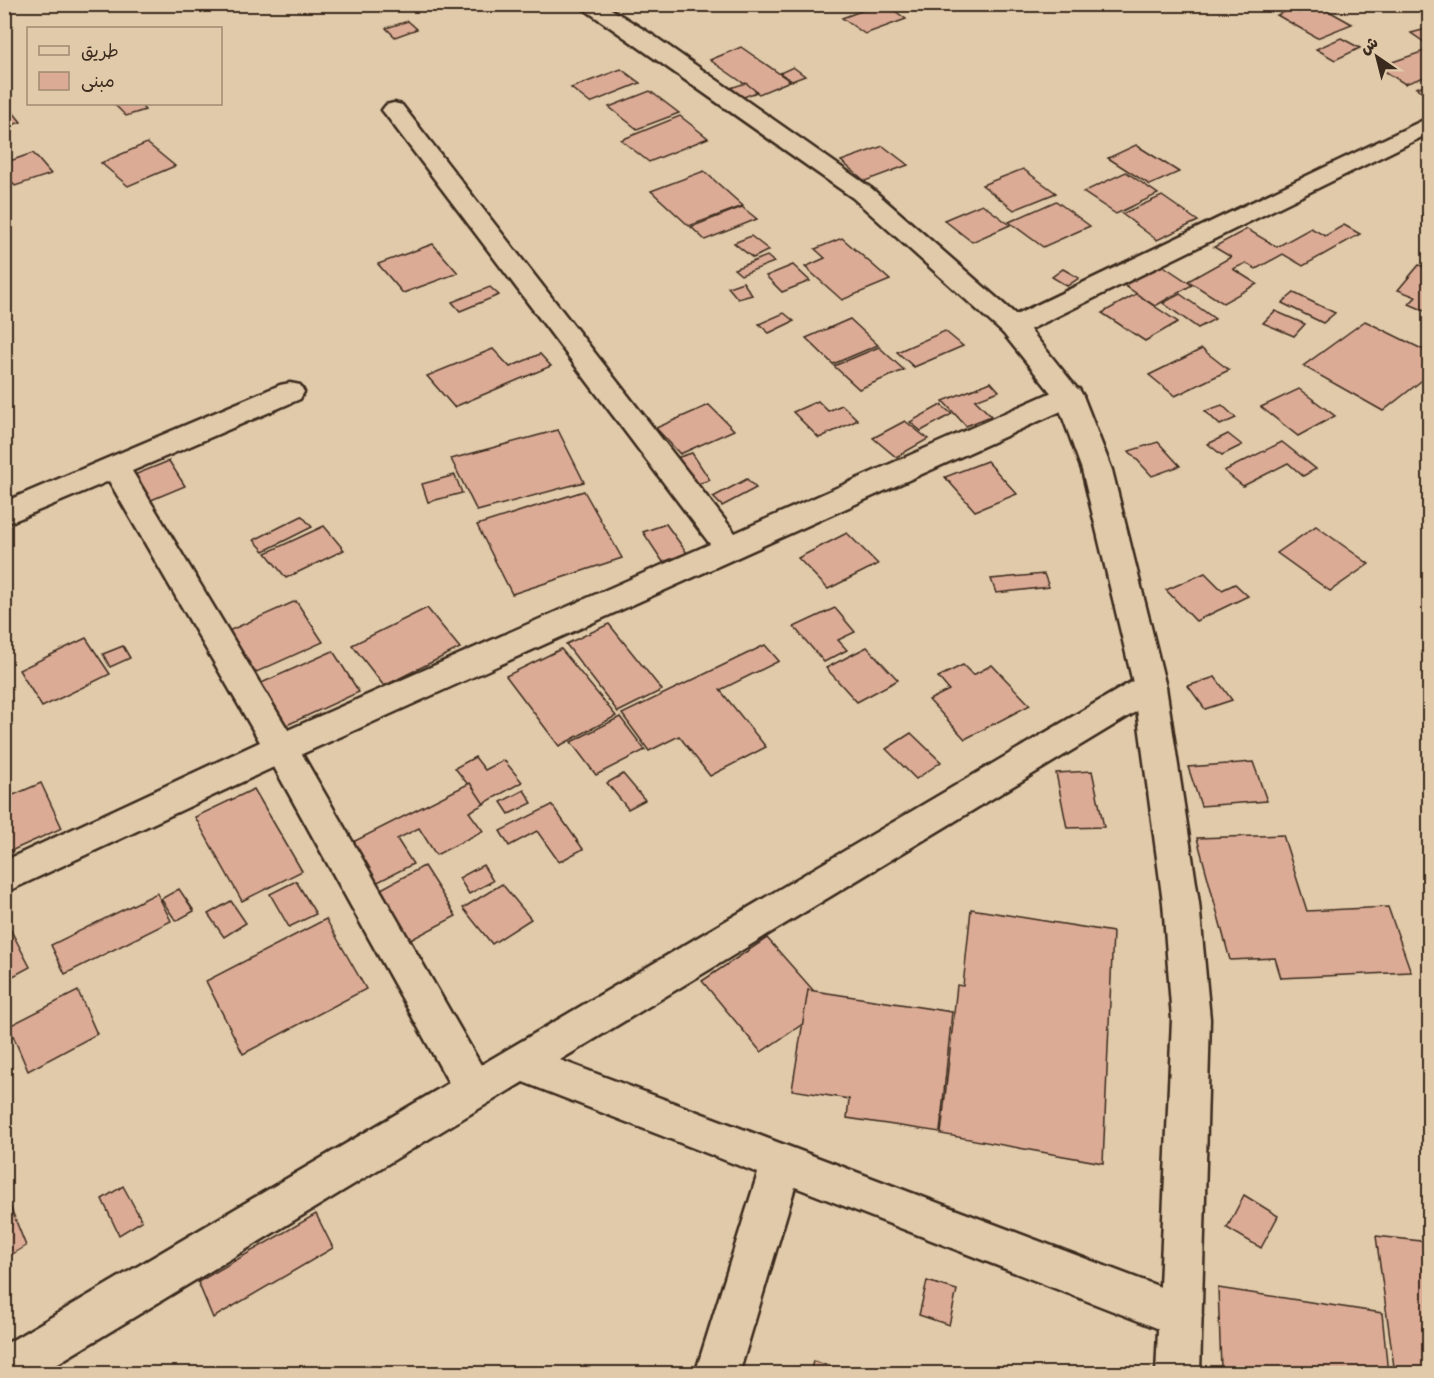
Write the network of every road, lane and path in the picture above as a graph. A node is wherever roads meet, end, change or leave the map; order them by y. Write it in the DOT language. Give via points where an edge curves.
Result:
graph roads {
  1 [pos="587,4"];
  2 [pos="394,111"];
  3 [pos="1430,123"];
  4 [pos="1013,327"];
  5 [pos="290,392"];
  6 [pos="1069,396"];
  7 [pos="115,467"];
  8 [pos="4,514"];
  9 [pos="730,548"];
  10 [pos="1150,687"];
  11 [pos="281,748"];
  12 [pos="4,878"];
  13 [pos="521,1063"];
  14 [pos="474,1090"];
  15 [pos="781,1164"];
  16 [pos="1180,1315"];
  17 [pos="4,1370"];
  18 [pos="717,1374"];
  19 [pos="1178,1374"];
  1 -- 4 [label="street" via="862,193"];
  2 -- 9 [label="street"];
  3 -- 4 [label="street"];
  4 -- 6 [label="street"];
  5 -- 7 [label="street"];
  6 -- 9 [label="street"];
  6 -- 10 [label="street" via="1097,470"];
  7 -- 8 [label="street"];
  7 -- 11 [label="street"];
  9 -- 11 [label="street"];
  10 -- 13 [label="street"];
  10 -- 16 [label="street" via="1181,903 1191,1018"];
  11 -- 12 [label="street"];
  11 -- 14 [label="street"];
  13 -- 14 [label="street"];
  13 -- 15 [label="street"];
  14 -- 17 [label="street"];
  15 -- 16 [label="street"];
  15 -- 18 [label="street"];
  16 -- 19 [label="street"];
}
